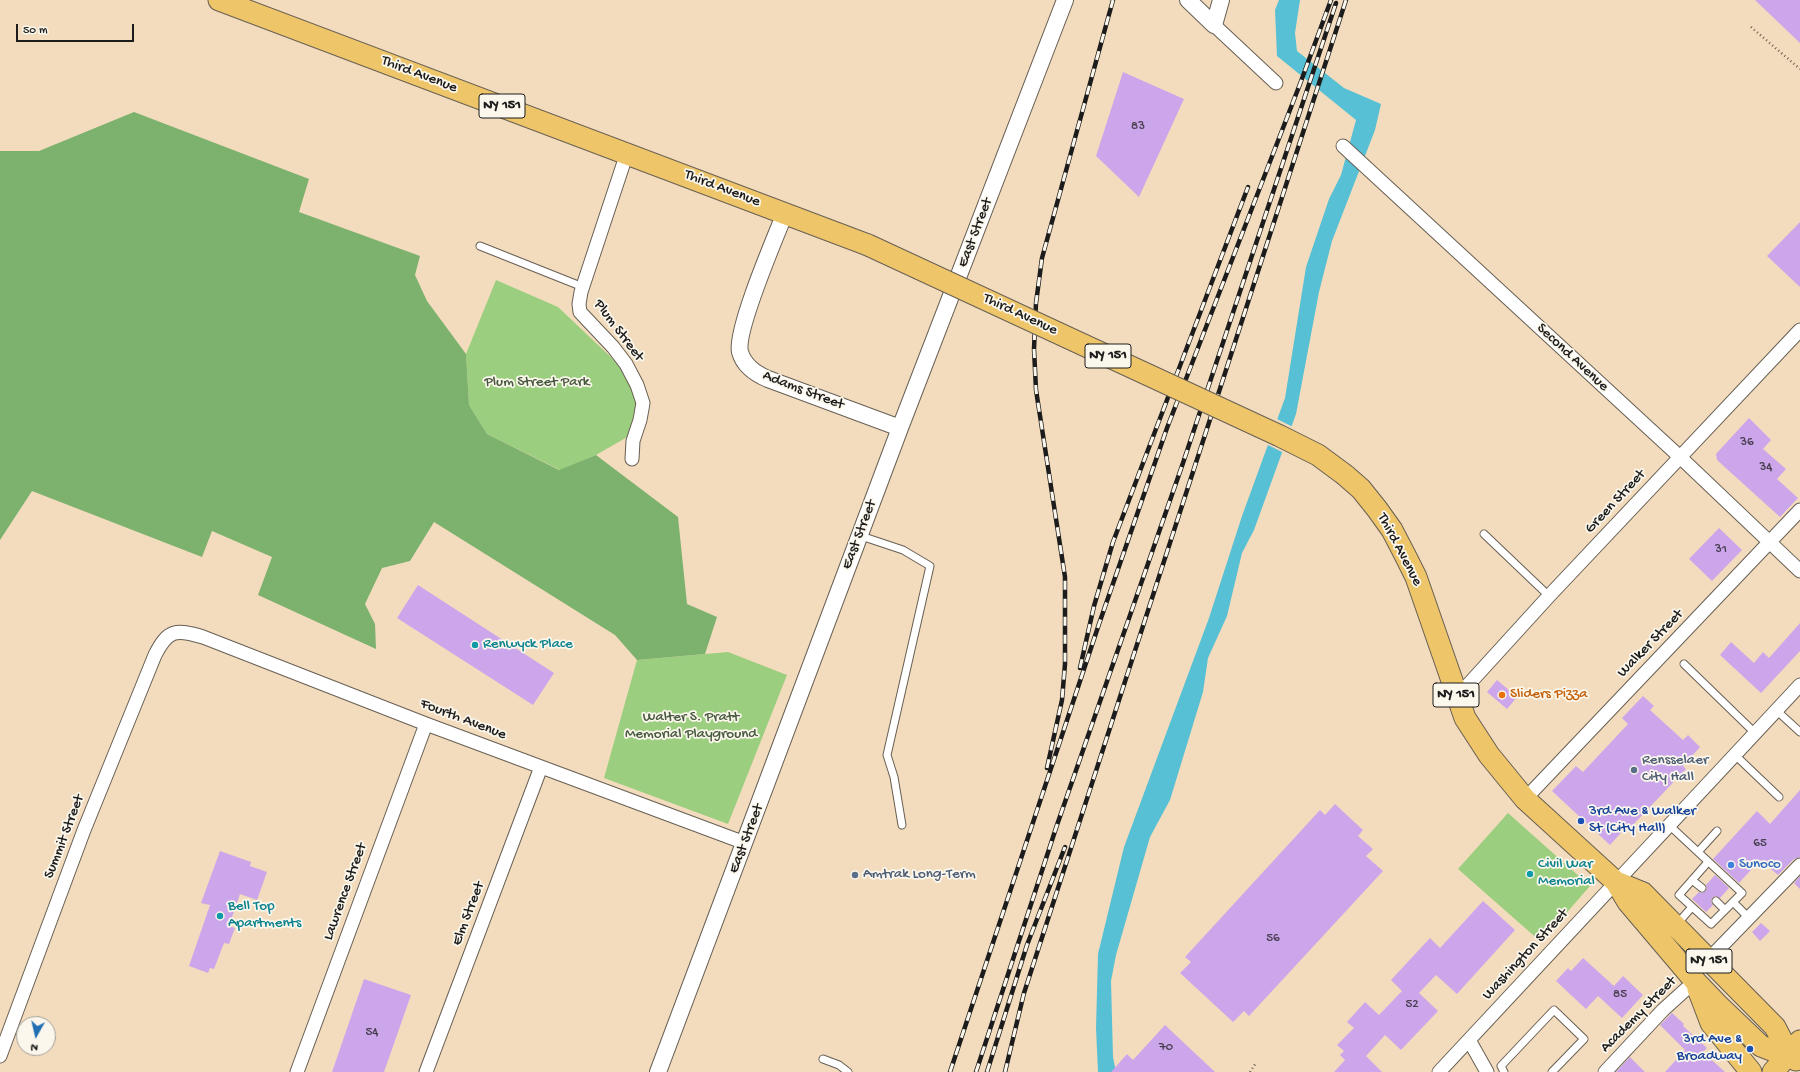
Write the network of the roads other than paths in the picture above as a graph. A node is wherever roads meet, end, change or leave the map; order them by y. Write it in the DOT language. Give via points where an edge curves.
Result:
graph roads {
  1 [pos="219,0"];
  2 [pos="1065,0"];
  3 [pos="1188,0"];
  4 [pos="1221,0"];
  5 [pos="1214,25"];
  6 [pos="1276,83"];
  7 [pos="1343,146"];
  8 [pos="627,153"];
  9 [pos="785,213"];
  10 [pos="480,246"];
  11 [pos="582,287"];
  12 [pos="1800,330"];
  13 [pos="900,428"];
  14 [pos="1680,457"];
  15 [pos="632,459"];
  16 [pos="1800,510"];
  17 [pos="1484,534"];
  18 [pos="861,536"];
  19 [pos="1770,543"];
  20 [pos="1800,571"];
  21 [pos="1549,596"];
  22 [pos="170,634"];
  23 [pos="1684,664"];
  24 [pos="1800,685"];
  25 [pos="1457,697"];
  26 [pos="1776,710"];
  27 [pos="426,724"];
  28 [pos="1800,732"];
  29 [pos="1755,733"];
  30 [pos="1735,755"];
  31 [pos="541,767"];
  32 [pos="1779,797"];
  33 [pos="1525,799"];
  34 [pos="902,825"];
  35 [pos="1669,825"];
  36 [pos="1717,830"];
  37 [pos="745,843"];
  38 [pos="1698,852"];
  39 [pos="1708,862"];
  40 [pos="1800,865"];
  41 [pos="1692,880"];
  42 [pos="1616,882"];
  43 [pos="1702,888"];
  44 [pos="1716,901"];
  45 [pos="1733,902"];
  46 [pos="1692,907"];
  47 [pos="1726,910"];
  48 [pos="1749,918"];
  49 [pos="1676,926"];
  50 [pos="1708,960"];
  51 [pos="1695,981"];
  52 [pos="1469,1040"];
  53 [pos="1796,1052"];
  54 [pos="0,1056"];
  55 [pos="823,1059"];
  56 [pos="297,1072"];
  57 [pos="426,1072"];
  58 [pos="658,1072"];
  59 [pos="848,1072"];
  60 [pos="1439,1072"];
  61 [pos="1487,1072"];
  62 [pos="1504,1072"];
  63 [pos="1552,1072"];
  64 [pos="1605,1072"];
  65 [pos="1751,1072"];
  66 [pos="1773,1072"];
  1 -- 8 [label="main road, Third Avenue / NY 151"];
  2 -- 13 [label="street, East Street"];
  3 -- 5 [label="street"];
  4 -- 5 [label="street"];
  5 -- 6 [label="street"];
  7 -- 14 [label="street, Second Avenue"];
  8 -- 9 [label="main road, Third Avenue / NY 151"];
  8 -- 11 [label="street, Plum Street"];
  9 -- 13 [label="street, Adams Street" via="744,321 740,342 743,359 758,374 768,379"];
  9 -- 25 [label="main road, Third Avenue / NY 151, bridge" via="868,245 1318,455 1361,489 1392,530 1416,577"];
  10 -- 11 [label="lane"];
  11 -- 15 [label="street, Plum Street" via="580,312 626,364 643,404 633,441"];
  12 -- 14 [label="street, Green Street"];
  13 -- 18 [label="street, East Street"];
  14 -- 19 [label="street, Second Avenue"];
  14 -- 21 [label="street, Green Street"];
  16 -- 19 [label="street, Walker Street"];
  17 -- 21 [label="lane"];
  18 -- 34 [label="lane" via="903,550 930,566 887,755 894,777"];
  18 -- 37 [label="street, East Street"];
  19 -- 20 [label="street, Second Avenue"];
  19 -- 33 [label="street, Walker Street"];
  21 -- 25 [label="street, Green Street"];
  22 -- 27 [label="street, Fourth Avenue" via="184,633 203,637"];
  22 -- 54 [label="street, Summit Street" via="155,655 84,830"];
  23 -- 29 [label="lane"];
  24 -- 26 [label="street, Washington Street"];
  25 -- 33 [label="main road, Third Avenue / NY 151" via="1465,718 1489,755"];
  26 -- 28 [label="lane"];
  26 -- 29 [label="street, Washington Street"];
  27 -- 31 [label="street, Fourth Avenue"];
  27 -- 56 [label="street, Lawrence Street"];
  29 -- 30 [label="street, Washington Street"];
  30 -- 32 [label="lane"];
  30 -- 35 [label="street, Washington Street"];
  31 -- 37 [label="street, Fourth Avenue"];
  31 -- 57 [label="street, Elm Street"];
  33 -- 42 [label="main road, Third Avenue / NY 151"];
  35 -- 38 [label="lane"];
  35 -- 42 [label="street, Washington Street"];
  36 -- 38 [label="lane"];
  37 -- 58 [label="street, East Street"];
  38 -- 39 [label="lane"];
  39 -- 41 [label="lane"];
  39 -- 45 [label="lane" via="1742,893"];
  40 -- 48 [label="street"];
  41 -- 43 [label="lane"];
  41 -- 46 [label="lane" via="1679,895"];
  42 -- 49 [label="main road, Third Avenue / NY 151" via="1644,893"];
  42 -- 51 [label="main road, Third Avenue / NY 151" via="1628,902"];
  42 -- 52 [label="street, Washington Street"];
  44 -- 47 [label="lane"];
  45 -- 47 [label="lane"];
  45 -- 48 [label="lane"];
  46 -- 47 [label="lane" via="1711,924"];
  46 -- 49 [label="lane"];
  48 -- 50 [label="street"];
  49 -- 50 [label="main road, Third Avenue / NY 151"];
  50 -- 53 [label="main road, Third Avenue / NY 151" via="1775,1027"];
  51 -- 53 [label="main road, Third Avenue / NY 151" via="1761,1046"];
  51 -- 64 [label="street, Academy Street" via="1663,1010"];
  51 -- 65 [label="main road" via="1711,1024"];
  52 -- 60 [label="street, Washington Street"];
  52 -- 61 [label="street"];
  53 -- 66 [label="main road"];
  55 -- 59 [label="lane" via="839,1065"];
  62 -- 63 [label="lane" via="1501,1066 1554,1010 1584,1039"];
}
